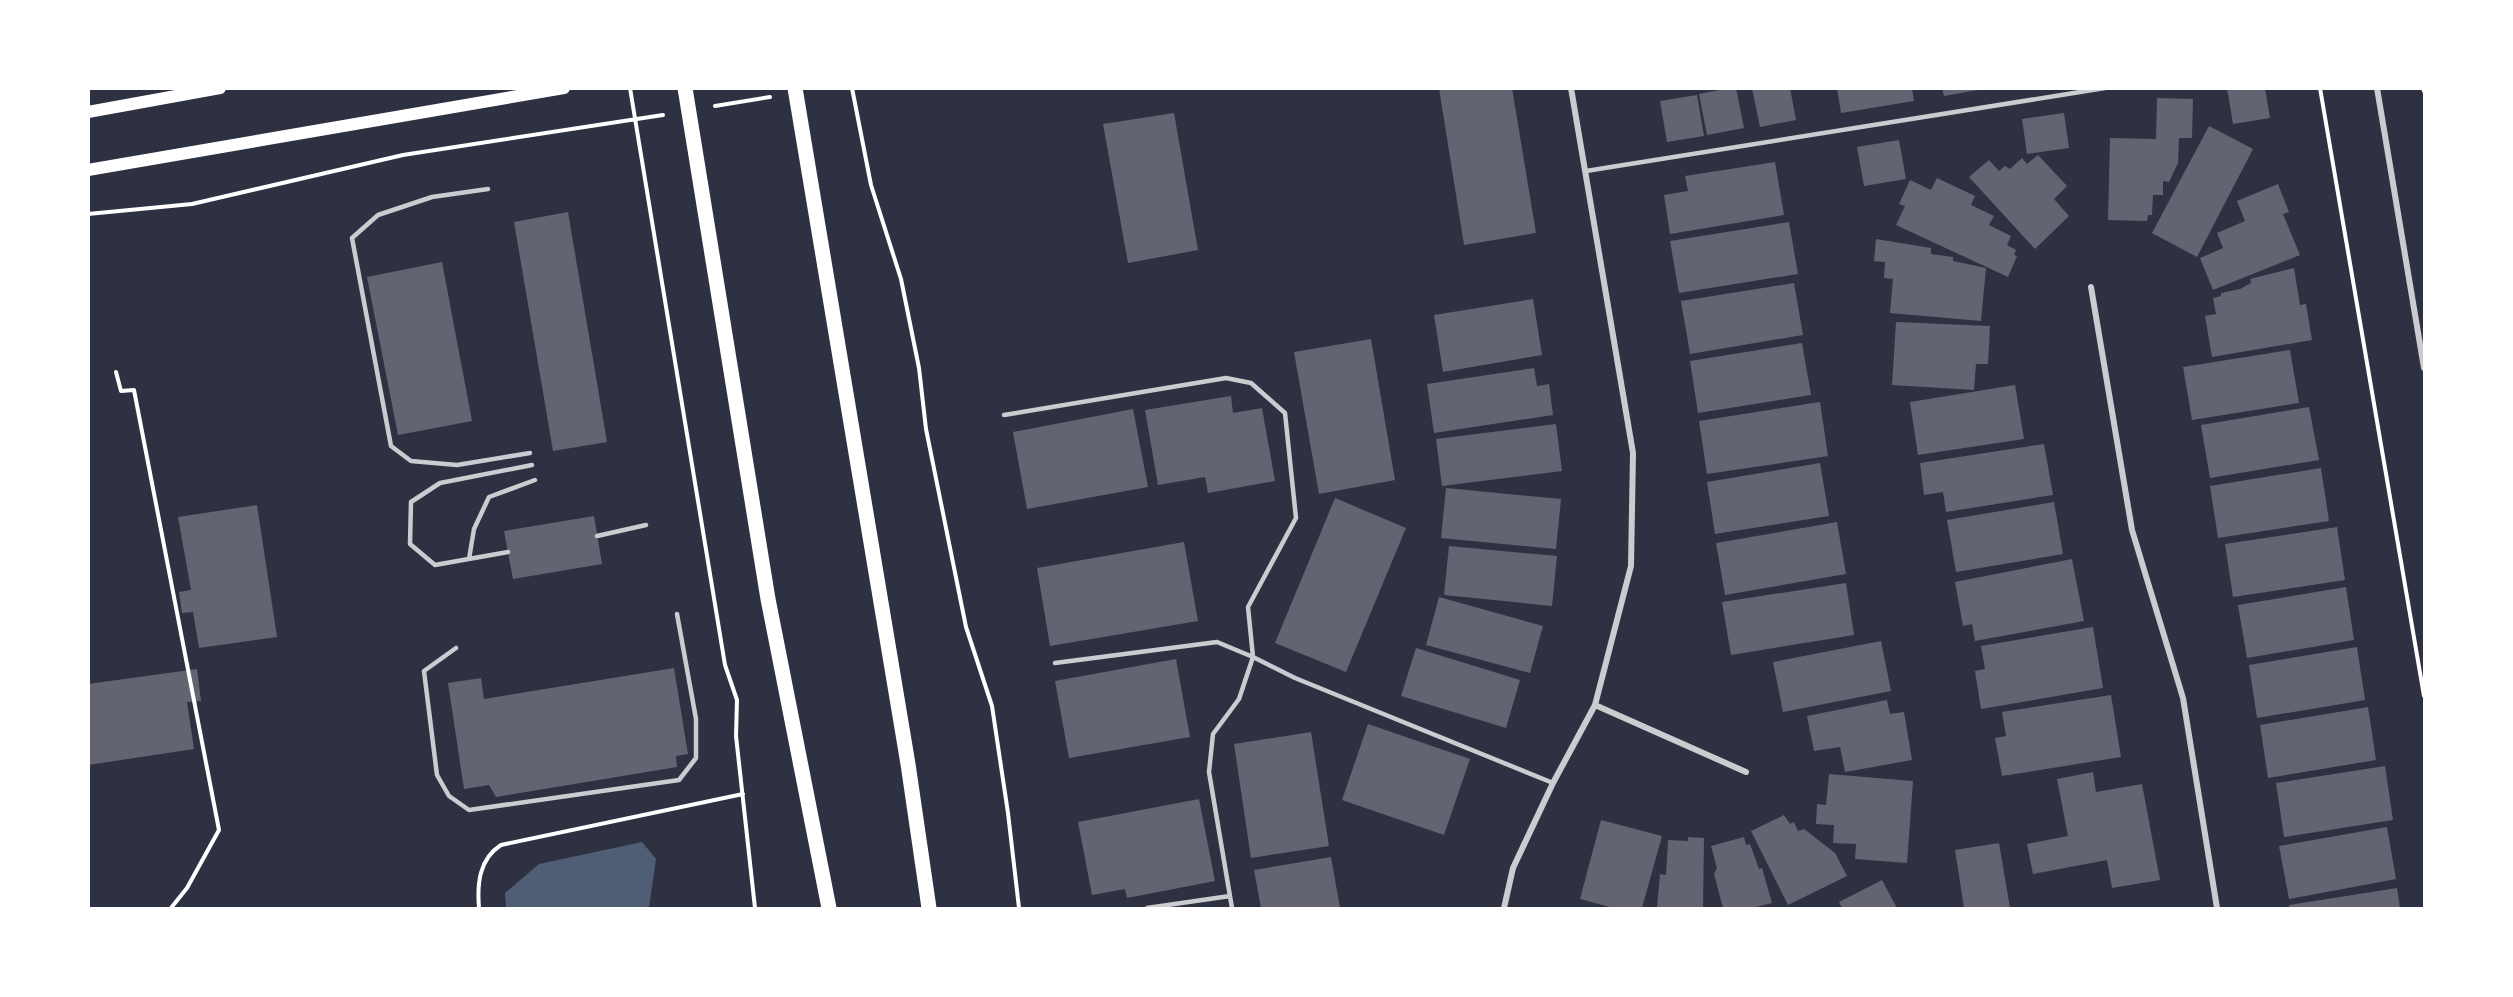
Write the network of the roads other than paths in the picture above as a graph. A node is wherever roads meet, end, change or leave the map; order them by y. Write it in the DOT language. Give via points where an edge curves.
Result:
graph roads {
  1 [pos="220,88"];
  2 [pos="564,88"];
  3 [pos="685,88"];
  4 [pos="1571,88"];
  5 [pos="2105,88"];
  6 [pos="2377,88"];
  7 [pos="795,91"];
  8 [pos="88,112"];
  9 [pos="88,170"];
  10 [pos="1586,171"];
  11 [pos="488,189"];
  12 [pos="2091,287"];
  13 [pos="2424,368"];
  14 [pos="1004,415"];
  15 [pos="531,453"];
  16 [pos="532,465"];
  17 [pos="534,480"];
  18 [pos="646,525"];
  19 [pos="597,536"];
  20 [pos="508,552"];
  21 [pos="469,559"];
  22 [pos="677,614"];
  23 [pos="456,648"];
  24 [pos="1253,657"];
  25 [pos="1055,663"];
  26 [pos="1595,705"];
  27 [pos="1746,772"];
  28 [pos="1553,783"];
  29 [pos="1230,896"];
  30 [pos="828,909"];
  31 [pos="929,909"];
  32 [pos="1147,909"];
  33 [pos="1232,909"];
  34 [pos="1504,909"];
  35 [pos="2217,909"];
  1 -- 8 [label="main road"];
  2 -- 9 [label="main road"];
  3 -- 30 [label="main road" via="768,599"];
  4 -- 10 [label="street"];
  5 -- 10 [label="lane"];
  6 -- 13 [label="street"];
  7 -- 31 [label="main road"];
  10 -- 26 [label="street" via="1633,453 1631,566"];
  11 -- 15 [label="lane" via="432,196 378,215 352,238 391,446 411,461 457,465"];
  12 -- 35 [label="street" via="2132,530 2183,698"];
  14 -- 24 [label="lane" via="1226,378 1251,383 1285,412 1296,518 1248,607"];
  16 -- 21 [label="lane" via="440,483 411,502 410,544 435,566"];
  17 -- 21 [label="lane" via="489,497 474,529"];
  18 -- 19 [label="lane"];
  20 -- 21 [label="lane"];
  22 -- 23 [label="lane" via="696,719 696,758 679,780 469,810 449,796 437,775 424,671"];
  24 -- 25 [label="lane" via="1217,642"];
  24 -- 28 [label="lane" via="1295,678"];
  24 -- 29 [label="lane" via="1239,699 1213,734 1209,772"];
  26 -- 27 [label="street"];
  26 -- 28 [label="street"];
  28 -- 34 [label="street" via="1513,868"];
  29 -- 32 [label="lane"];
  29 -- 33 [label="lane"];
}
